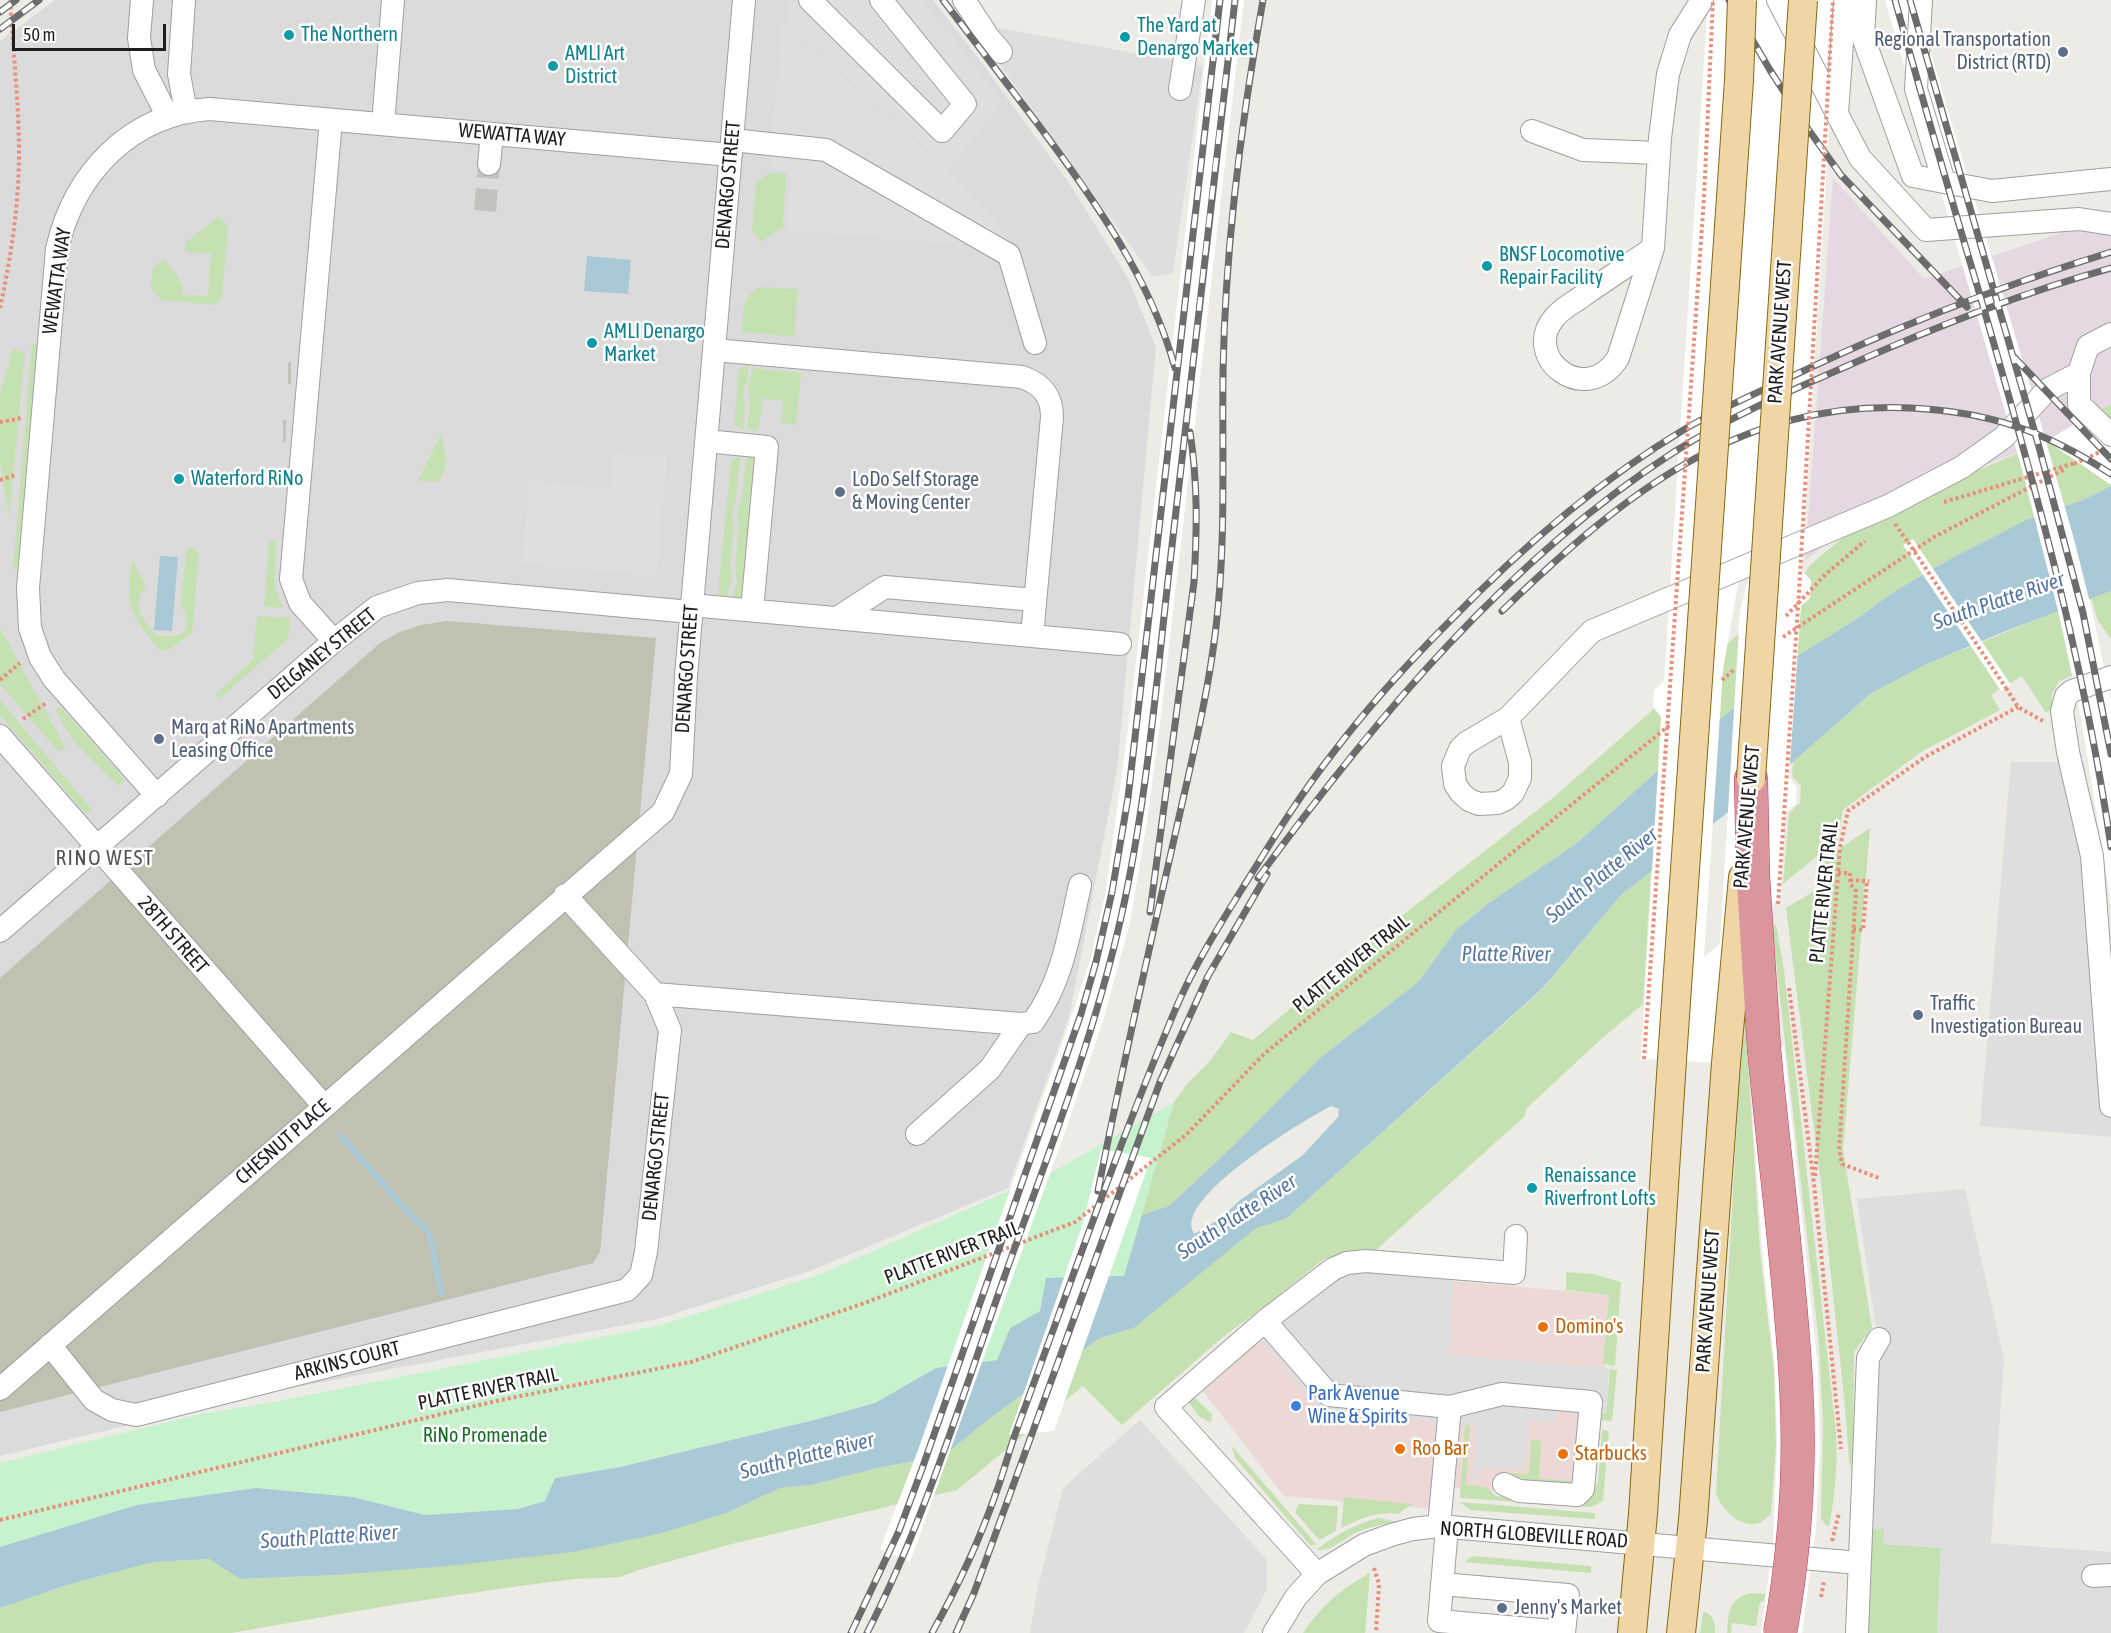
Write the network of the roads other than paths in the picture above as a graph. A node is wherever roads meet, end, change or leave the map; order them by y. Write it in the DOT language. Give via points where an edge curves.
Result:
graph roads {
  1 [pos="142,0"];
  2 [pos="184,0"];
  3 [pos="393,0"];
  4 [pos="744,0"];
  5 [pos="810,0"];
  6 [pos="881,0"];
  7 [pos="964,0"];
  8 [pos="1194,0"];
  9 [pos="1702,0"];
  10 [pos="1742,0"];
  11 [pos="1778,0"];
  12 [pos="1803,0"];
  13 [pos="1845,0"];
  14 [pos="1865,0"];
  15 [pos="1922,0"];
  16 [pos="1001,52"];
  17 [pos="1180,89"];
  18 [pos="177,114"];
  19 [pos="1837,114"];
  20 [pos="331,120"];
  21 [pos="383,124"];
  22 [pos="1532,130"];
  23 [pos="492,134"];
  24 [pos="731,147"];
  25 [pos="1659,153"];
  26 [pos="489,164"];
  27 [pos="2111,179"];
  28 [pos="1944,182"];
  29 [pos="2111,224"];
  30 [pos="1653,248"];
  31 [pos="2111,334"];
  32 [pos="1035,343"];
  33 [pos="714,350"];
  34 [pos="2079,373"];
  35 [pos="706,441"];
  36 [pos="2106,443"];
  37 [pos="1035,600"];
  38 [pos="691,608"];
  39 [pos="752,610"];
  40 [pos="837,618"];
  41 [pos="1032,636"];
  42 [pos="334,641"];
  43 [pos="1120,644"];
  44 [pos="2111,677"];
  45 [pos="1508,718"];
  46 [pos="0,736"];
  47 [pos="1751,779"];
  48 [pos="157,796"];
  49 [pos="95,847"];
  50 [pos="1080,885"];
  51 [pos="565,895"];
  52 [pos="0,931"];
  53 [pos="655,994"];
  54 [pos="1021,1024"];
  55 [pos="324,1106"];
  56 [pos="2111,1106"];
  57 [pos="916,1134"];
  58 [pos="1516,1236"];
  59 [pos="646,1252"];
  60 [pos="1265,1321"];
  61 [pos="1880,1339"];
  62 [pos="50,1345"];
  63 [pos="0,1389"];
  64 [pos="1450,1407"];
  65 [pos="1504,1484"];
  66 [pos="1443,1526"];
  67 [pos="1641,1544"];
  68 [pos="1690,1548"];
  69 [pos="1858,1563"];
  70 [pos="1317,1574"];
  71 [pos="1442,1584"];
  72 [pos="1509,1630"];
  73 [pos="1274,1633"];
  74 [pos="1564,1633"];
  75 [pos="1632,1633"];
  76 [pos="1681,1633"];
  77 [pos="1780,1633"];
  78 [pos="1857,1633"];
  1 -- 18 [label="street" via="139,38 144,70"];
  2 -- 18 [label="street"];
  3 -- 21 [label="street"];
  4 -- 24 [label="street, DENARGO STREET"];
  5 -- 6 [label="street" via="942,131 965,104"];
  7 -- 16 [label="street"];
  8 -- 17 [label="street"];
  9 -- 25 [label="street" via="1680,35 1668,74"];
  10 -- 67 [label="main road, bridge" via="1738,92 1658,1060"];
  11 -- 19 [label="street"];
  12 -- 47 [label="main road, PARK AVENUE WEST, bridge"];
  13 -- 19 [label="street"];
  14 -- 28 [label="street" via="1863,37 1913,176"];
  15 -- 28 [label="street" via="1916,89"];
  18 -- 20 [label="street, WEWATTA WAY" via="210,109"];
  18 -- 48 [label="street, WEWATTA WAY" via="143,127 99,164 77,194 62,228 55,269 28,588 30,628 40,657 54,679"];
  19 -- 29 [label="street" via="1860,158 1926,230 2079,219"];
  20 -- 21 [label="street, WEWATTA WAY"];
  20 -- 42 [label="street" via="300,374 291,579 300,603"];
  21 -- 23 [label="street, WEWATTA WAY"];
  22 -- 25 [label="street" via="1583,150"];
  23 -- 24 [label="street, WEWATTA WAY"];
  23 -- 26 [label="street"];
  24 -- 32 [label="street, WEWATTA WAY" via="826,150 1009,255"];
  24 -- 33 [label="street, DENARGO STREET"];
  25 -- 30 [label="street"];
  27 -- 28 [label="street" via="1992,191"];
  30 -- 30 [label="street" via="1555,316 1546,335 1546,347 1548,357 1560,372 1576,379 1596,378 1612,366 1618,358"];
  31 -- 34 [label="street" via="2088,346"];
  33 -- 35 [label="street, DENARGO STREET"];
  33 -- 37 [label="street" via="1022,377 1041,387 1052,406 1052,417"];
  34 -- 36 [label="street" via="2079,404 2090,414"];
  34 -- 45 [label="street" via="2047,390 2004,437 1941,479 1888,507 1592,631"];
  35 -- 38 [label="street, DENARGO STREET"];
  35 -- 39 [label="street" via="767,447"];
  37 -- 40 [label="street" via="885,586"];
  37 -- 41 [label="street"];
  38 -- 39 [label="street, DELGANEY STREET"];
  38 -- 42 [label="street, DELGANEY STREET" via="448,590 418,593 377,607"];
  38 -- 51 [label="street, DENARGO STREET" via="681,774 663,812"];
  39 -- 40 [label="street, DELGANEY STREET"];
  40 -- 41 [label="street, DELGANEY STREET"];
  41 -- 43 [label="street, DELGANEY STREET"];
  42 -- 48 [label="street, DELGANEY STREET"];
  44 -- 56 [label="street" via="2072,691 2066,696 2062,711 2067,752 2092,856"];
  46 -- 49 [label="street, 28TH STREET"];
  47 -- 68 [label="main road, PARK AVENUE WEST"];
  47 -- 77 [label="highway, bridge" via="1767,911 1764,1048 1796,1384 1797,1486"];
  48 -- 49 [label="street, DELGANEY STREET"];
  49 -- 52 [label="street, DELGANEY STREET"];
  49 -- 55 [label="street, 28TH STREET"];
  50 -- 54 [label="street" via="1062,964 1047,1002 1033,1022"];
  51 -- 53 [label="street, DENARGO STREET"];
  51 -- 55 [label="street, CHESNUT PLACE"];
  53 -- 54 [label="street"];
  53 -- 59 [label="street, DENARGO STREET" via="670,1030"];
  54 -- 57 [label="street" via="990,1069"];
  55 -- 62 [label="street, CHESNUT PLACE"];
  58 -- 60 [label="street" via="1514,1274 1366,1261 1347,1263 1333,1269"];
  59 -- 62 [label="street, ARKINS COURT" via="641,1275 627,1290 136,1414 112,1410 94,1400"];
  60 -- 64 [label="street" via="1329,1395"];
  60 -- 70 [label="street" via="1166,1407"];
  61 -- 69 [label="street" via="1868,1358"];
  62 -- 63 [label="street, CHESNUT PLACE"];
  64 -- 65 [label="street" via="1502,1394 1591,1401 1583,1489 1577,1496 1520,1491"];
  64 -- 66 [label="street"];
  66 -- 67 [label="street, NORTH GLOBEVILLE ROAD"];
  66 -- 70 [label="street, NORTH GLOBEVILLE ROAD" via="1413,1529 1364,1545"];
  66 -- 71 [label="street"];
  67 -- 68 [label="street, NORTH GLOBEVILLE ROAD"];
  67 -- 75 [label="main road"];
  68 -- 69 [label="street, NORTH GLOBEVILLE ROAD"];
  68 -- 76 [label="main road, PARK AVENUE WEST"];
  69 -- 78 [label="street"];
  70 -- 73 [label="street, NORTH GLOBEVILLE ROAD" via="1296,1597"];
  71 -- 72 [label="street" via="1439,1621"];
  71 -- 74 [label="street" via="1568,1595"];
  72 -- 74 [label="street"];
}
